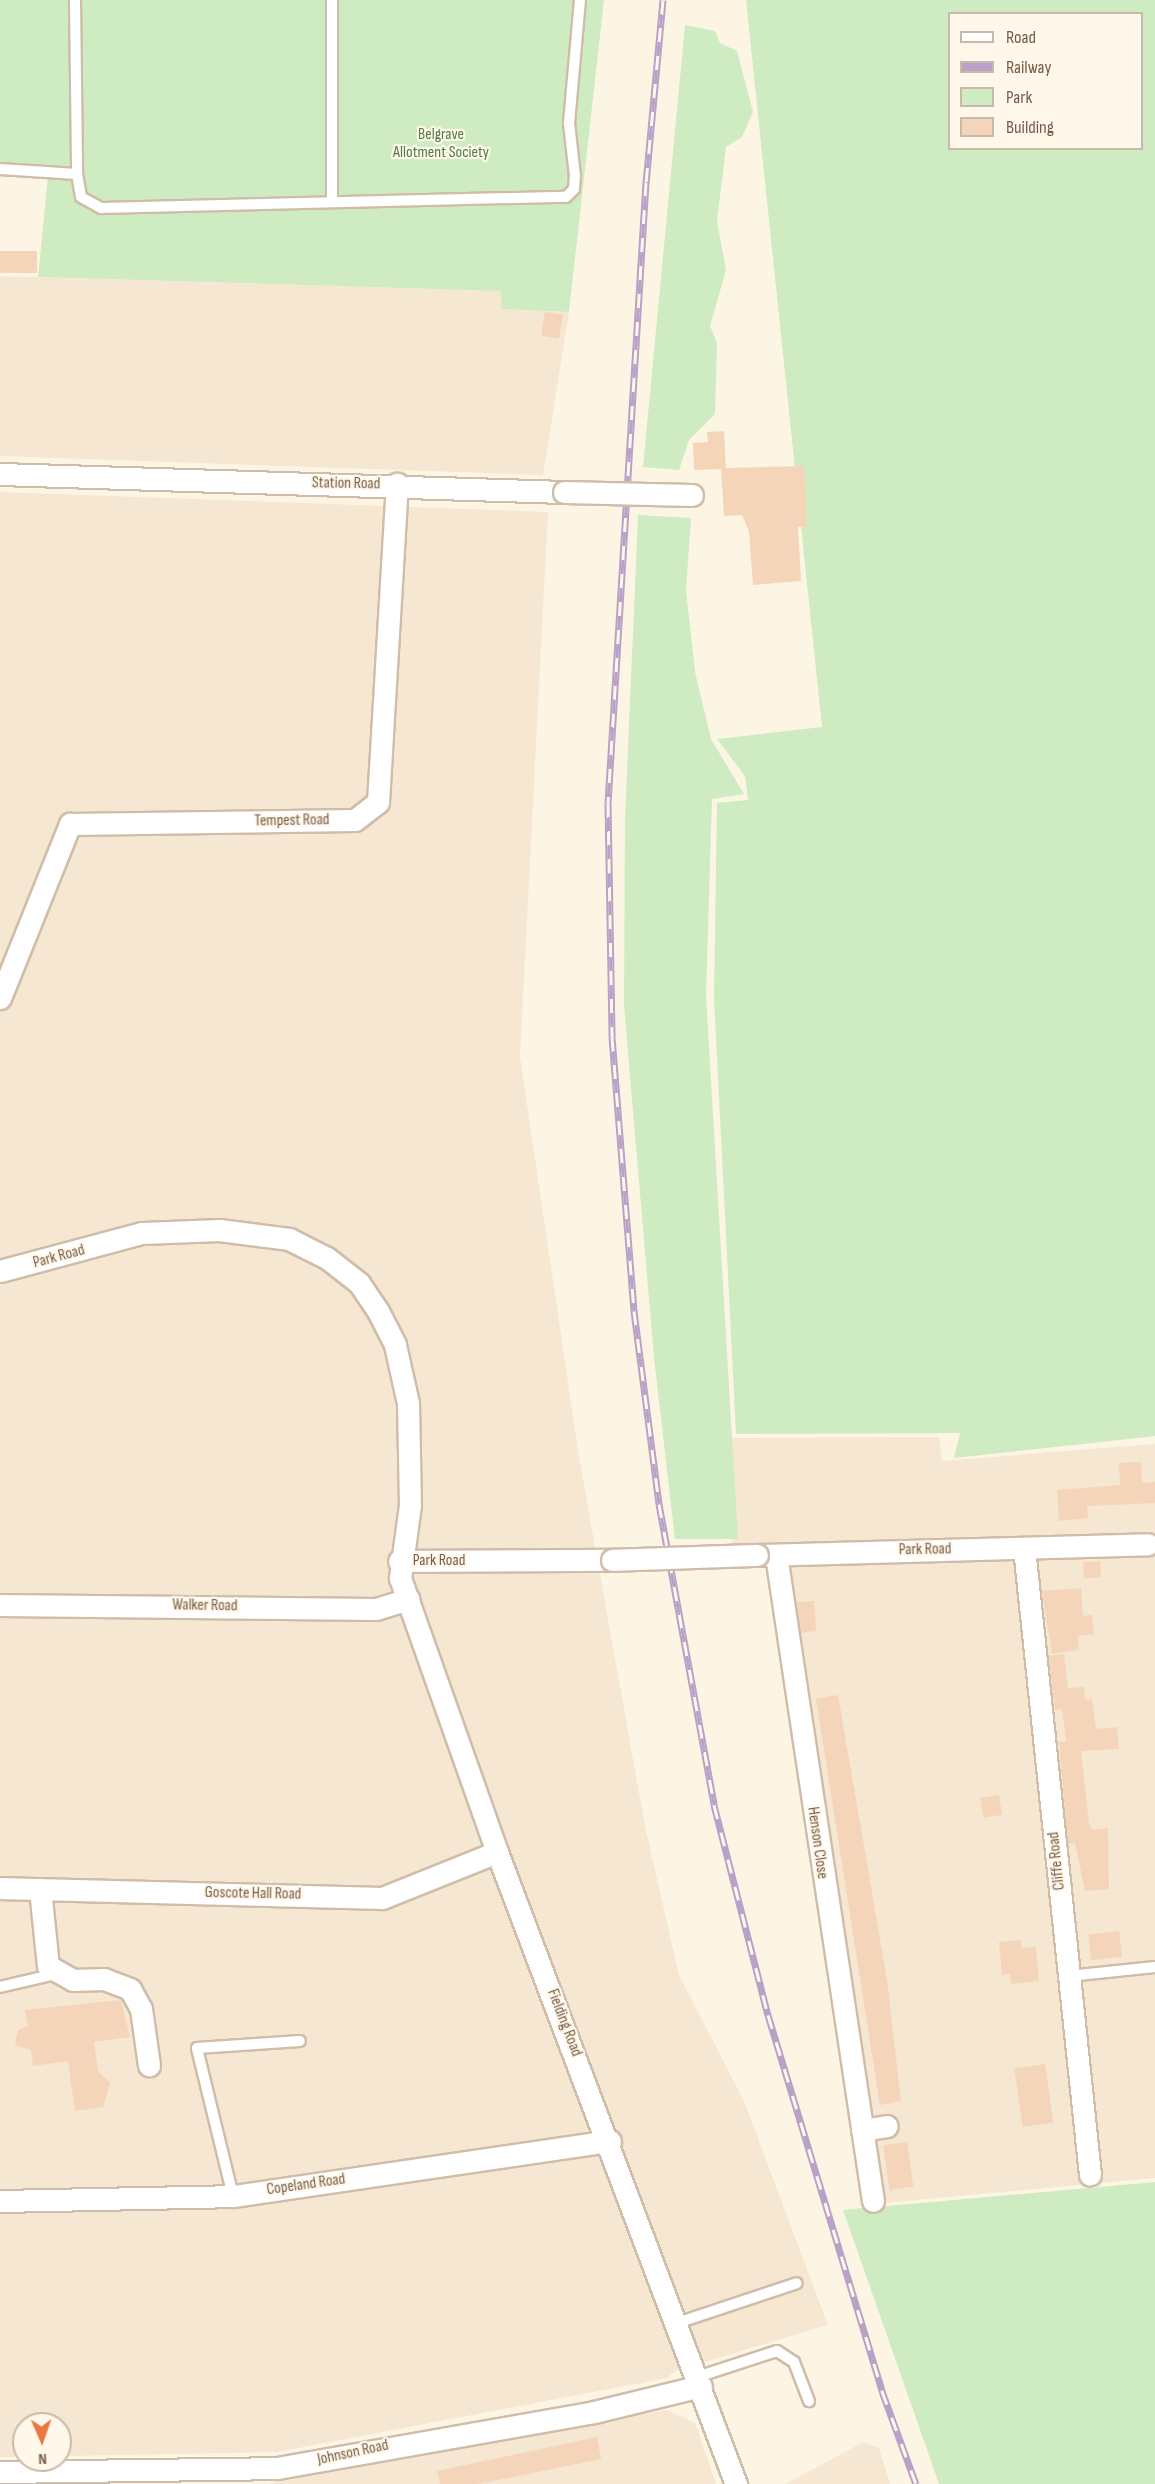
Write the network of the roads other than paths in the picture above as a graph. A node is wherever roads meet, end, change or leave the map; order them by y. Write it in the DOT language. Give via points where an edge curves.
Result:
graph roads {
  1 [pos="75,0"];
  2 [pos="332,0"];
  3 [pos="580,0"];
  4 [pos="0,169"];
  5 [pos="76,174"];
  6 [pos="332,202"];
  7 [pos="0,474"];
  8 [pos="397,484"];
  9 [pos="700,495"];
  10 [pos="0,998"];
  11 [pos="0,1271"];
  12 [pos="1148,1544"];
  13 [pos="1024,1548"];
  14 [pos="766,1555"];
  15 [pos="399,1561"];
  16 [pos="408,1599"];
  17 [pos="0,1605"];
  18 [pos="497,1852"];
  19 [pos="0,1888"];
  20 [pos="39,1889"];
  21 [pos="1155,1967"];
  22 [pos="56,1974"];
  23 [pos="1069,1976"];
  24 [pos="0,1987"];
  25 [pos="300,2041"];
  26 [pos="149,2065"];
  27 [pos="888,2126"];
  28 [pos="862,2130"];
  29 [pos="610,2141"];
  30 [pos="1090,2175"];
  31 [pos="233,2196"];
  32 [pos="0,2201"];
  33 [pos="873,2201"];
  34 [pos="797,2283"];
  35 [pos="677,2323"];
  36 [pos="699,2381"];
  37 [pos="809,2401"];
  38 [pos="0,2472"];
  39 [pos="736,2484"];
  1 -- 5 [label="lane"];
  2 -- 6 [label="lane"];
  3 -- 6 [label="lane" via="569,123 574,189 566,197"];
  4 -- 5 [label="lane"];
  5 -- 6 [label="lane" via="81,198 101,208"];
  7 -- 8 [label="street, Station Road"];
  8 -- 9 [label="street, Station Road, bridge"];
  8 -- 10 [label="street, Tempest Road" via="378,802 355,820 70,824"];
  11 -- 15 [label="street, Park Road" via="142,1233 219,1230 289,1239 327,1258 359,1283 394,1345 408,1403 410,1505"];
  12 -- 13 [label="street, Park Road"];
  13 -- 14 [label="street, Park Road"];
  13 -- 23 [label="street, Cliffe Road"];
  14 -- 15 [label="street, Park Road, bridge"];
  14 -- 28 [label="street, Henson Close"];
  15 -- 16 [label="street, Fielding Road"];
  16 -- 17 [label="street, Walker Road" via="376,1608"];
  16 -- 18 [label="street, Fielding Road"];
  18 -- 20 [label="street, Goscote Hall Road" via="382,1898"];
  18 -- 29 [label="street, Fielding Road"];
  19 -- 20 [label="street, Goscote Hall Road"];
  20 -- 22 [label="street" via="44,1952"];
  21 -- 23 [label="lane"];
  22 -- 24 [label="lane"];
  22 -- 26 [label="street" via="119,1982 130,1989 141,2009"];
  23 -- 30 [label="street, Cliffe Road"];
  25 -- 31 [label="lane" via="197,2048"];
  27 -- 28 [label="street"];
  28 -- 33 [label="street, Henson Close"];
  29 -- 31 [label="street, Copeland Road"];
  29 -- 35 [label="street, Fielding Road"];
  31 -- 32 [label="street, Copeland Road"];
  34 -- 35 [label="lane"];
  35 -- 36 [label="street, Fielding Road"];
  36 -- 37 [label="lane" via="777,2351 794,2362"];
  36 -- 38 [label="street, Johnson Road" via="594,2412 277,2468"];
  36 -- 39 [label="street, Fielding Road"];
}
